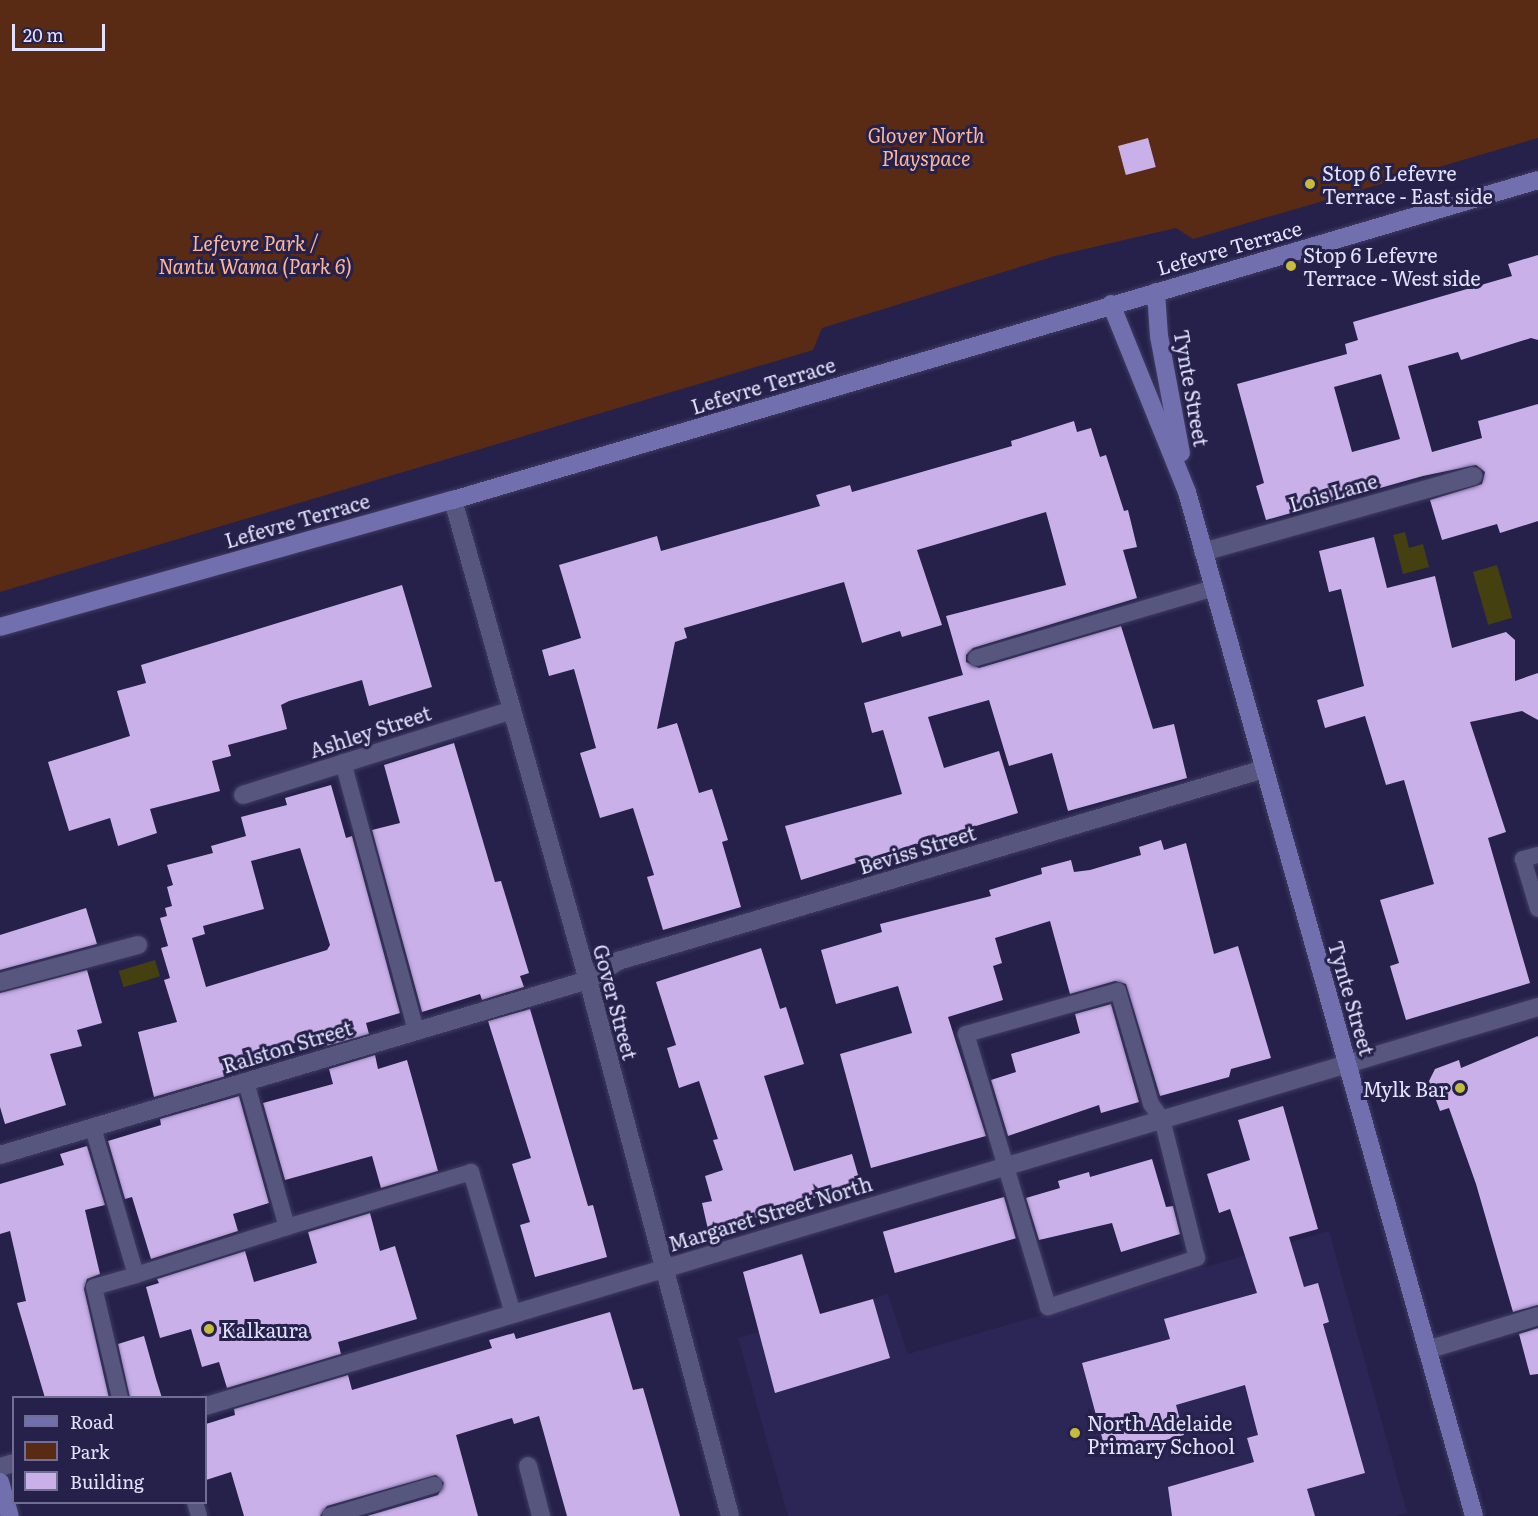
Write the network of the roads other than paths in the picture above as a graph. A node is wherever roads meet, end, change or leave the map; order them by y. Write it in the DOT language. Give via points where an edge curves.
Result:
graph roads {
  1 [pos="1538,180"];
  2 [pos="1156,292"];
  3 [pos="1111,304"];
  4 [pos="1474,476"];
  5 [pos="1187,492"];
  6 [pos="453,501"];
  7 [pos="1203,552"];
  8 [pos="1214,588"];
  9 [pos="0,627"];
  10 [pos="976,658"];
  11 [pos="512,710"];
  12 [pos="343,762"];
  13 [pos="1264,769"];
  14 [pos="243,795"];
  15 [pos="1538,855"];
  16 [pos="1538,909"];
  17 [pos="138,945"];
  18 [pos="588,980"];
  19 [pos="0,982"];
  20 [pos="1538,1007"];
  21 [pos="416,1031"];
  22 [pos="1347,1063"];
  23 [pos="246,1082"];
  24 [pos="1162,1119"];
  25 [pos="93,1128"];
  26 [pos="0,1155"];
  27 [pos="1005,1166"];
  28 [pos="287,1227"];
  29 [pos="663,1268"];
  30 [pos="136,1275"];
  31 [pos="513,1314"];
  32 [pos="1538,1316"];
  33 [pos="1427,1350"];
  34 [pos="120,1396"];
  35 [pos="207,1406"];
  36 [pos="528,1466"];
  37 [pos="0,1482"];
  38 [pos="434,1485"];
  39 [pos="10,1516"];
  40 [pos="330,1516"];
  41 [pos="542,1516"];
  42 [pos="730,1516"];
  43 [pos="1474,1516"];
  1 -- 2 [label="street, Lefevre Terrace"];
  2 -- 3 [label="street, Lefevre Terrace"];
  2 -- 5 [label="street, Tynte Street" via="1159,336"];
  3 -- 5 [label="street, Tynte Street"];
  3 -- 6 [label="street, Lefevre Terrace"];
  4 -- 7 [label="street, Lois Lane"];
  5 -- 7 [label="street, Tynte Street"];
  6 -- 9 [label="street, Lefevre Terrace"];
  6 -- 11 [label="street, Gover Street"];
  7 -- 8 [label="street, Tynte Street"];
  8 -- 10 [label="lane"];
  8 -- 13 [label="street, Tynte Street"];
  11 -- 12 [label="street, Ashley Street"];
  11 -- 18 [label="street, Gover Street"];
  12 -- 14 [label="street, Ashley Street"];
  12 -- 21 [label="lane"];
  13 -- 18 [label="street, Beviss Street" via="618,961"];
  13 -- 22 [label="street, Tynte Street"];
  15 -- 16 [label="lane" via="1523,859"];
  17 -- 19 [label="street"];
  18 -- 21 [label="street, Ralston Street"];
  18 -- 29 [label="street, Gover Street"];
  20 -- 22 [label="street, Margaret Street North"];
  21 -- 23 [label="street, Ralston Street"];
  22 -- 24 [label="street, Margaret Street North"];
  22 -- 33 [label="street, Tynte Street"];
  23 -- 25 [label="street, Ralston Street"];
  23 -- 28 [label="lane"];
  24 -- 27 [label="street, Margaret Street North"];
  24 -- 27 [label="lane" via="1151,1104 1118,991 966,1034"];
  24 -- 27 [label="lane" via="1197,1258 1048,1307"];
  25 -- 26 [label="street, Ralston Street"];
  25 -- 30 [label="lane"];
  27 -- 29 [label="street, Margaret Street North"];
  28 -- 30 [label="lane"];
  28 -- 31 [label="lane" via="471,1172"];
  29 -- 31 [label="street, Margaret Street North"];
  29 -- 42 [label="street, Gover Street"];
  30 -- 34 [label="lane" via="94,1287"];
  31 -- 35 [label="street, Margaret Street North"];
  32 -- 33 [label="street"];
  33 -- 43 [label="street, Tynte Street"];
  36 -- 41 [label="street"];
  37 -- 39 [label="street"];
  38 -- 40 [label="lane"];
}
